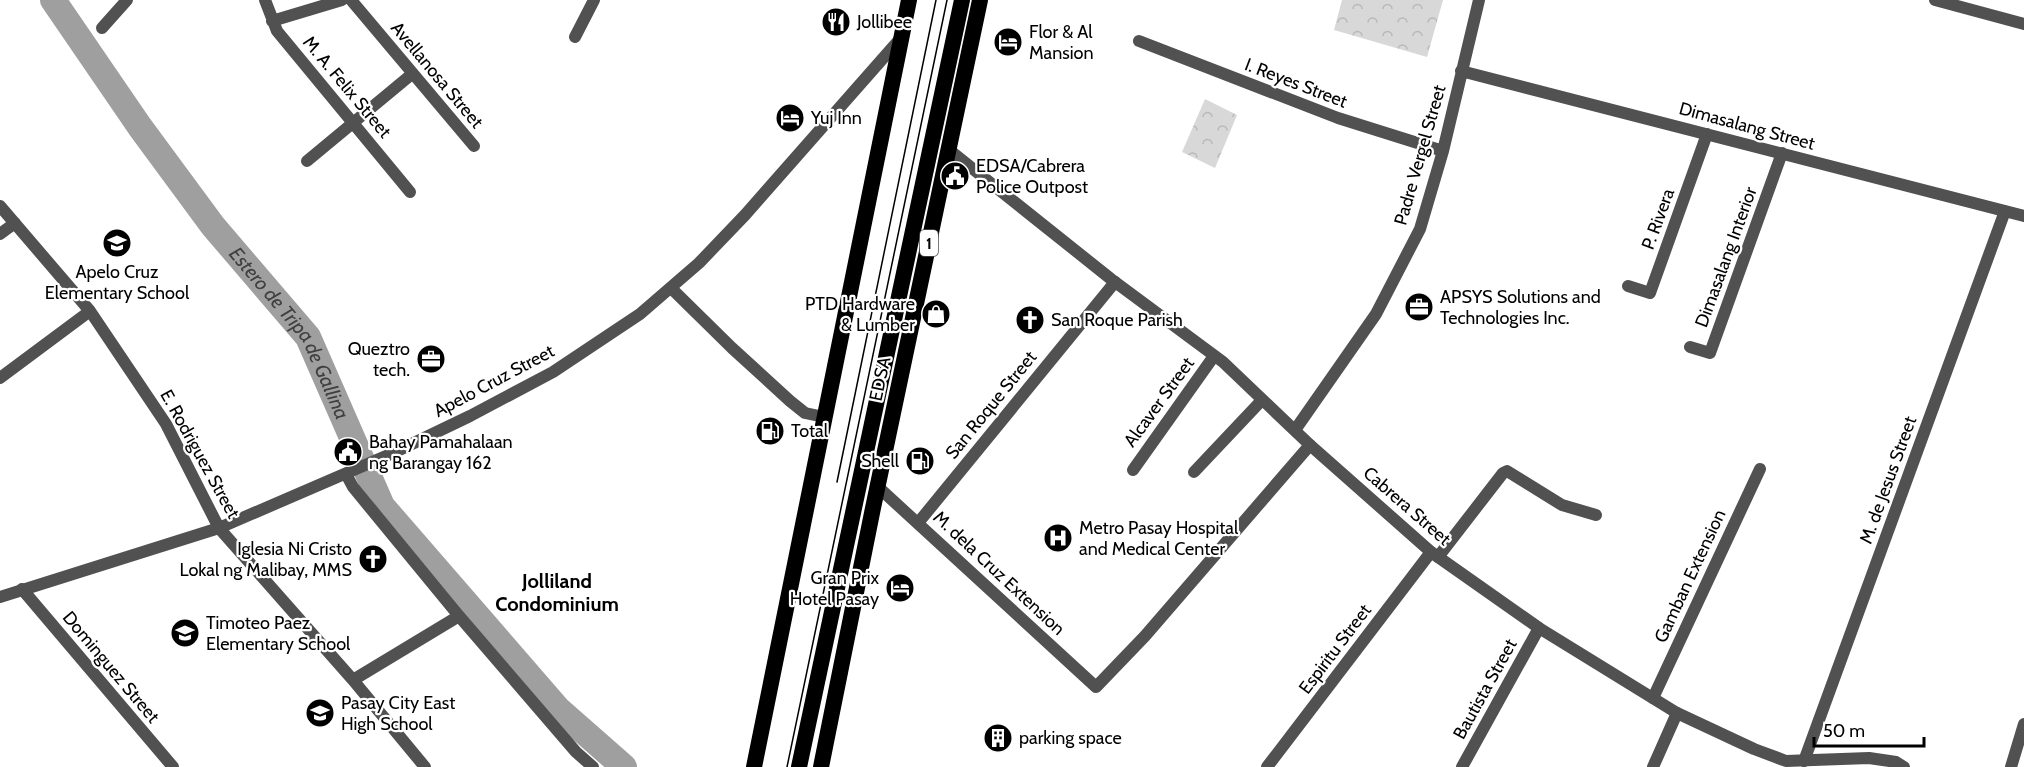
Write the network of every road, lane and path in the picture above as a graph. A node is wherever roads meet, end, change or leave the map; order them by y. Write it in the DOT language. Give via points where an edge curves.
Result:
graph roads {
  1 [pos="127,0"];
  2 [pos="265,0"];
  3 [pos="342,0"];
  4 [pos="351,0"];
  5 [pos="594,0"];
  6 [pos="909,0"];
  7 [pos="962,0"];
  8 [pos="980,0"];
  9 [pos="1479,0"];
  10 [pos="1935,0"];
  11 [pos="272,21"];
  12 [pos="2024,24"];
  13 [pos="102,28"];
  14 [pos="575,37"];
  15 [pos="901,38"];
  16 [pos="1139,41"];
  17 [pos="1461,71"];
  18 [pos="412,74"];
  19 [pos="354,123"];
  20 [pos="1707,134"];
  21 [pos="474,146"];
  22 [pos="948,149"];
  23 [pos="1443,151"];
  24 [pos="1782,153"];
  25 [pos="307,161"];
  26 [pos="410,192"];
  27 [pos="0,206"];
  28 [pos="2005,211"];
  29 [pos="2024,216"];
  30 [pos="15,223"];
  31 [pos="0,234"];
  32 [pos="1115,282"];
  33 [pos="1628,286"];
  34 [pos="670,288"];
  35 [pos="90,311"];
  36 [pos="1690,347"];
  37 [pos="1215,356"];
  38 [pos="0,378"];
  39 [pos="1262,400"];
  40 [pos="824,417"];
  41 [pos="1294,430"];
  42 [pos="1310,445"];
  43 [pos="1760,469"];
  44 [pos="1133,470"];
  45 [pos="351,471"];
  46 [pos="1194,472"];
  47 [pos="877,486"];
  48 [pos="1596,515"];
  49 [pos="918,523"];
  50 [pos="219,528"];
  51 [pos="1435,555"];
  52 [pos="22,589"];
  53 [pos="0,597"];
  54 [pos="459,616"];
  55 [pos="1539,628"];
  56 [pos="353,680"];
  57 [pos="1653,698"];
  58 [pos="1677,713"];
  59 [pos="2024,724"];
  60 [pos="1804,761"];
  61 [pos="173,767"];
  62 [pos="425,767"];
  63 [pos="593,767"];
  64 [pos="754,767"];
  65 [pos="800,767"];
  66 [pos="821,767"];
  67 [pos="1267,767"];
  68 [pos="1462,767"];
  69 [pos="1653,767"];
  70 [pos="1904,767"];
  71 [pos="2011,767"];
  1 -- 13 [label="street"];
  2 -- 11 [label="street, M. A. Felix Street"];
  3 -- 11 [label="street"];
  4 -- 18 [label="street, Avellanosa Street"];
  5 -- 14 [label="street"];
  6 -- 15 [label="highway"];
  7 -- 65 [label="highway"];
  8 -- 22 [label="highway, EDSA / 1"];
  9 -- 17 [label="street, Padre Vergel Street"];
  10 -- 12 [label="street"];
  11 -- 19 [label="street, M. A. Felix Street"];
  15 -- 34 [label="street, Apelo Cruz Street" via="745,215"];
  15 -- 40 [label="highway"];
  16 -- 23 [label="street, I. Reyes Street" via="1338,118"];
  17 -- 20 [label="street, Dimasalang Street"];
  17 -- 23 [label="street, Padre Vergel Street"];
  18 -- 19 [label="street"];
  18 -- 21 [label="street, Avellanosa Street"];
  19 -- 25 [label="street"];
  19 -- 26 [label="street, M. A. Felix Street"];
  20 -- 24 [label="street, Dimasalang Street"];
  20 -- 33 [label="street, P. Rivera" via="1650,293"];
  22 -- 32 [label="street, Cabrera Street"];
  22 -- 47 [label="highway, EDSA / 1"];
  23 -- 41 [label="street, Padre Vergel Street" via="1420,229 1376,314"];
  24 -- 28 [label="street, Dimasalang Street"];
  24 -- 36 [label="street, Dimasalang Interior" via="1710,353"];
  27 -- 30 [label="street, E. Rodriguez Street"];
  28 -- 29 [label="street, Dimasalang Street"];
  28 -- 60 [label="street, M. de Jesus Street"];
  30 -- 31 [label="street"];
  30 -- 35 [label="street, E. Rodriguez Street"];
  32 -- 37 [label="street, Cabrera Street"];
  32 -- 49 [label="street, San Roque Street"];
  34 -- 40 [label="street" via="790,401 805,413"];
  34 -- 45 [label="street, Apelo Cruz Street" via="640,314 553,372"];
  35 -- 38 [label="street"];
  35 -- 50 [label="street, E. Rodriguez Street" via="166,424"];
  37 -- 39 [label="street, Cabrera Street"];
  37 -- 44 [label="street, Alcaver Street"];
  39 -- 41 [label="street, Cabrera Street"];
  39 -- 46 [label="street"];
  40 -- 64 [label="highway"];
  41 -- 42 [label="street, Cabrera Street"];
  42 -- 49 [label="street, M. dela Cruz Extension" via="1096,687"];
  42 -- 51 [label="street, Cabrera Street"];
  43 -- 57 [label="street, Gamban Extension"];
  45 -- 50 [label="street, Apelo Cruz Street"];
  45 -- 54 [label="street" via="353,487"];
  47 -- 49 [label="street, M. dela Cruz Extension"];
  47 -- 66 [label="highway, EDSA / 1"];
  48 -- 51 [label="street, Espiritu Street" via="1562,505 1505,471"];
  50 -- 52 [label="street, Apelo Cruz Street"];
  50 -- 56 [label="street, E. Rodriguez Street"];
  51 -- 55 [label="street, Cabrera Street"];
  51 -- 67 [label="street, Espiritu Street"];
  52 -- 53 [label="street, Apelo Cruz Street"];
  52 -- 61 [label="street, Dominguez Street"];
  54 -- 56 [label="street"];
  54 -- 63 [label="street"];
  55 -- 57 [label="street, Cabrera Street"];
  55 -- 68 [label="street, Bautista Street"];
  56 -- 62 [label="street, E. Rodriguez Street"];
  57 -- 58 [label="street, Cabrera Street"];
  58 -- 60 [label="street, Cabrera Street" via="1754,749 1786,761"];
  58 -- 69 [label="street"];
  59 -- 71 [label="street"];
  60 -- 70 [label="street, Cabrera Street" via="1869,758"];
}
